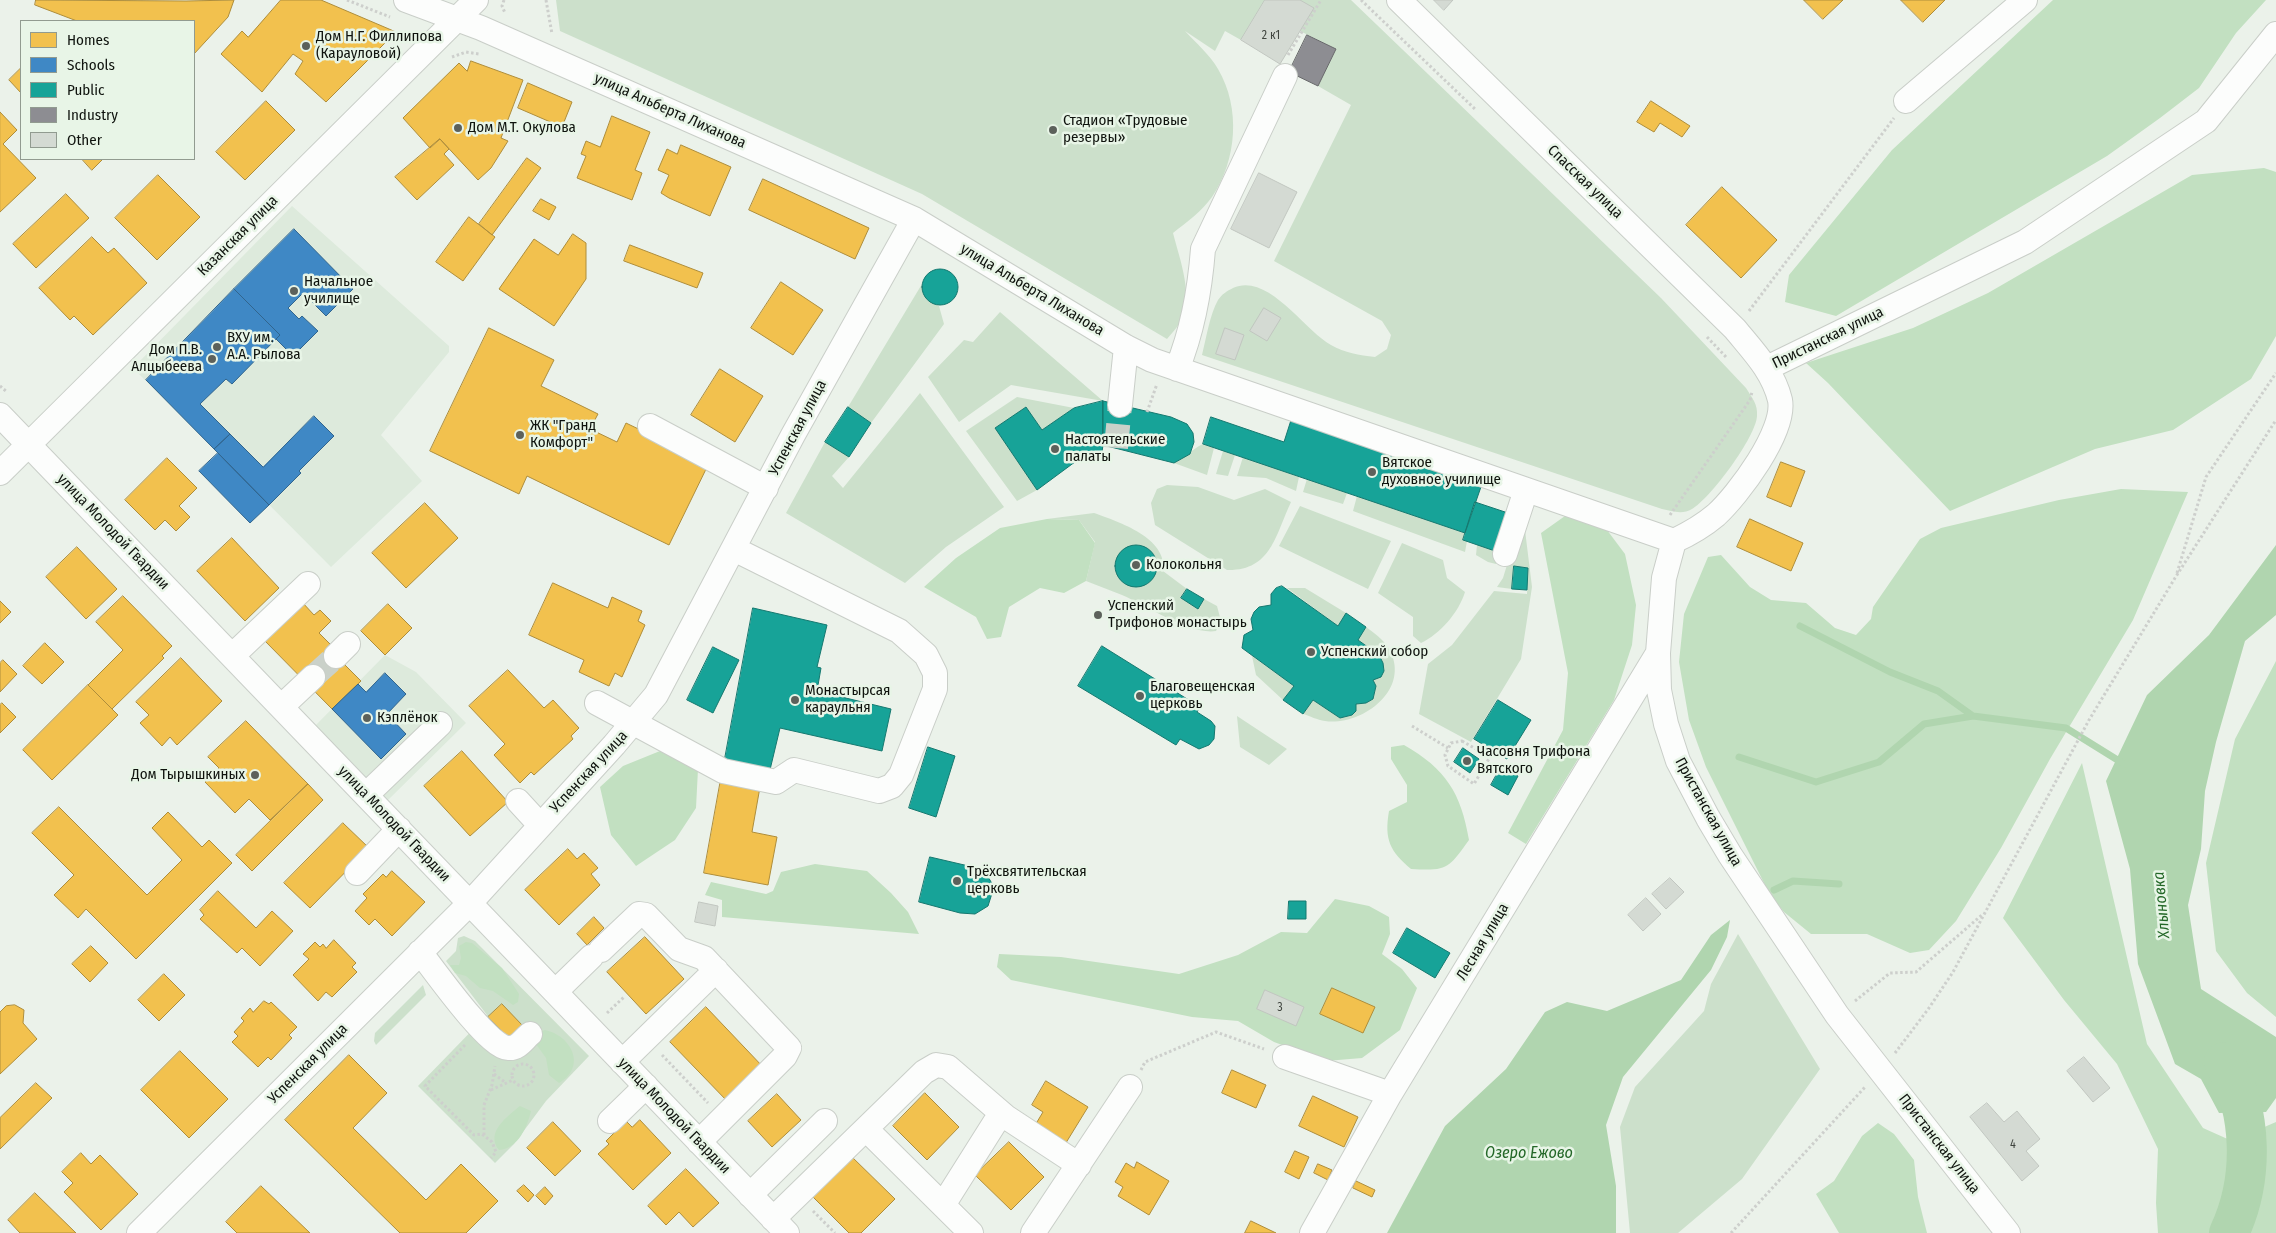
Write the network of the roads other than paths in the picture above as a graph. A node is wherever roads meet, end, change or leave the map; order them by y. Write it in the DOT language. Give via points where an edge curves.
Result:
graph roads {
  1 [pos="476,0"];
  2 [pos="1399,0"];
  3 [pos="2025,0"];
  4 [pos="402,10"];
  5 [pos="457,19"];
  6 [pos="2276,34"];
  7 [pos="1285,76"];
  8 [pos="1906,101"];
  9 [pos="914,219"];
  10 [pos="1126,347"];
  11 [pos="1170,367"];
  12 [pos="1767,368"];
  13 [pos="1120,405"];
  14 [pos="0,415"];
  15 [pos="650,426"];
  16 [pos="29,444"];
  17 [pos="0,472"];
  18 [pos="766,488"];
  19 [pos="1526,490"];
  20 [pos="1674,542"];
  21 [pos="734,549"];
  22 [pos="1505,554"];
  23 [pos="308,584"];
  24 [pos="1658,653"];
  25 [pos="232,656"];
  26 [pos="313,677"];
  27 [pos="597,703"];
  28 [pos="282,707"];
  29 [pos="440,724"];
  30 [pos="633,724"];
  31 [pos="366,795"];
  32 [pos="518,801"];
  33 [pos="540,825"];
  34 [pos="399,829"];
  35 [pos="358,873"];
  36 [pos="470,903"];
  37 [pos="420,952"];
  38 [pos="716,970"];
  39 [pos="555,992"];
  40 [pos="530,1034"];
  41 [pos="1285,1057"];
  42 [pos="622,1062"];
  43 [pos="646,1086"];
  44 [pos="1130,1087"];
  45 [pos="1390,1094"];
  46 [pos="1001,1113"];
  47 [pos="610,1121"];
  48 [pos="825,1121"];
  49 [pos="866,1129"];
  50 [pos="699,1142"];
  51 [pos="1079,1165"];
  52 [pos="750,1195"];
  53 [pos="943,1205"];
  54 [pos="780,1226"];
  55 [pos="140,1233"];
  56 [pos="971,1233"];
  57 [pos="1033,1233"];
  58 [pos="1312,1233"];
  59 [pos="2008,1233"];
  1 -- 5 [label="street, Казанская улица"];
  2 -- 12 [label="street, Спасская улица" via="1735,329"];
  3 -- 8 [label="street"];
  4 -- 5 [label="street, улица Альберта Лиханова"];
  5 -- 9 [label="street, улица Альберта Лиханова"];
  5 -- 16 [label="street, Казанская улица"];
  6 -- 12 [label="street, Пристанская улица" via="2206,121 2025,242"];
  7 -- 11 [label="street" via="1203,249 1202,269 1185,349"];
  9 -- 10 [label="street, улица Альберта Лиханова"];
  9 -- 18 [label="street, Успенская улица"];
  10 -- 11 [label="street, улица Альберта Лиханова"];
  10 -- 13 [label="street"];
  11 -- 19 [label="street, улица Альберта Лиханова"];
  12 -- 20 [label="street, Пристанская улица" via="1780,402 1778,421 1768,443 1748,477 1716,515"];
  14 -- 16 [label="street, улица Молодой Гвардии"];
  15 -- 18 [label="street"];
  16 -- 17 [label="street, Казанская улица"];
  16 -- 25 [label="street, улица Молодой Гвардии"];
  18 -- 21 [label="street, Успенская улица"];
  19 -- 20 [label="street, улица Альберта Лиханова"];
  19 -- 22 [label="street"];
  20 -- 24 [label="street, Пристанская улица" via="1664,578"];
  21 -- 30 [label="street, Успенская улица" via="656,695"];
  21 -- 30 [label="street" via="899,631 926,655 935,673 935,689 900,775 892,786 879,791 794,770 776,782 723,771"];
  23 -- 25 [label="street"];
  24 -- 45 [label="street, Лесная улица"];
  24 -- 59 [label="street, Пристанская улица" via="1659,690 1678,761 1746,880 1837,1015"];
  25 -- 28 [label="street, улица Молодой Гвардии"];
  26 -- 28 [label="street"];
  27 -- 30 [label="street"];
  28 -- 31 [label="street, улица Молодой Гвардии"];
  29 -- 31 [label="street"];
  30 -- 33 [label="street, Успенская улица"];
  31 -- 34 [label="street, улица Молодой Гвардии"];
  32 -- 33 [label="street"];
  33 -- 36 [label="street, Успенская улица"];
  34 -- 35 [label="street"];
  34 -- 36 [label="street, улица Молодой Гвардии"];
  36 -- 37 [label="street, Успенская улица"];
  36 -- 39 [label="street, улица Молодой Гвардии"];
  37 -- 40 [label="street" via="495,1043 504,1048 514,1048"];
  37 -- 55 [label="street, Успенская улица"];
  38 -- 39 [label="street" via="704,958 679,949 646,915 639,914"];
  38 -- 42 [label="street"];
  38 -- 50 [label="street" via="789,1048 785,1056"];
  39 -- 42 [label="street, улица Молодой Гвардии"];
  41 -- 45 [label="street"];
  42 -- 43 [label="street, улица Молодой Гвардии"];
  43 -- 47 [label="street"];
  43 -- 50 [label="street, улица Молодой Гвардии"];
  44 -- 51 [label="street"];
  45 -- 58 [label="street, Лесная улица"];
  46 -- 49 [label="street" via="948,1067 936,1065 924,1072"];
  46 -- 51 [label="street"];
  46 -- 53 [label="street"];
  48 -- 52 [label="street"];
  49 -- 53 [label="street"];
  49 -- 54 [label="street"];
  50 -- 52 [label="street, улица Молодой Гвардии"];
  51 -- 57 [label="street"];
  52 -- 54 [label="street, улица Молодой Гвардии"];
  53 -- 56 [label="street"];
}
